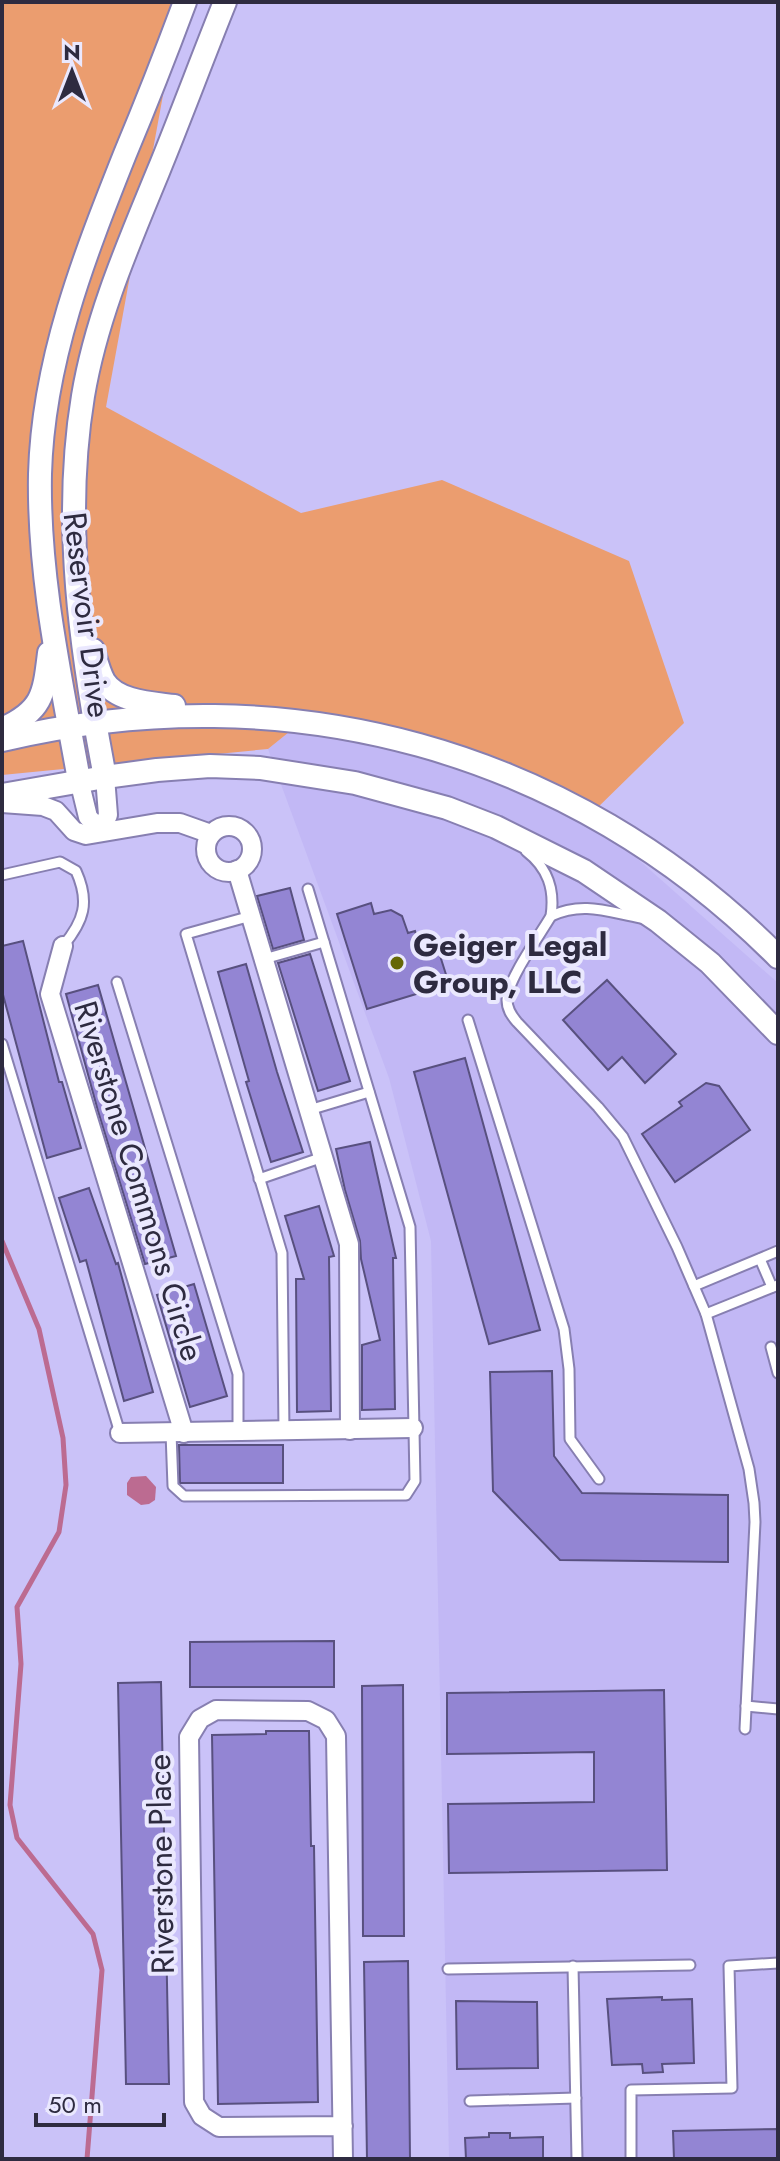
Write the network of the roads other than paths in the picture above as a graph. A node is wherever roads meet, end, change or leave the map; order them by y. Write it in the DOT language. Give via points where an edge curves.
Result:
graph roads {
  1 [pos="185,2"];
  2 [pos="225,2"];
  3 [pos="80,614"];
  4 [pos="51,624"];
  5 [pos="255,717"];
  6 [pos="94,723"];
  7 [pos="69,726"];
  8 [pos="2,729"];
  9 [pos="2,740"];
  10 [pos="105,777"];
  11 [pos="79,780"];
  12 [pos="2,795"];
  13 [pos="2,803"];
  14 [pos="496,827"];
  15 [pos="101,831"];
  16 [pos="211,834"];
  17 [pos="237,870"];
  18 [pos="2,875"];
  19 [pos="308,889"];
  20 [pos="251,916"];
  21 [pos="551,916"];
  22 [pos="658,921"];
  23 [pos="324,942"];
  24 [pos="63,946"];
  25 [pos="778,957"];
  26 [pos="264,959"];
  27 [pos="117,982"];
  28 [pos="468,1020"];
  29 [pos="778,1033"];
  30 [pos="2,1044"];
  31 [pos="369,1092"];
  32 [pos="309,1110"];
  33 [pos="323,1157"];
  34 [pos="259,1179"];
  35 [pos="778,1251"];
  36 [pos="760,1259"];
  37 [pos="694,1286"];
  38 [pos="775,1286"];
  39 [pos="706,1314"];
  40 [pos="771,1347"];
  41 [pos="778,1373"];
  42 [pos="413,1428"];
  43 [pos="350,1430"];
  44 [pos="284,1431"];
  45 [pos="238,1432"];
  46 [pos="120,1433"];
  47 [pos="178,1433"];
  48 [pos="599,1479"];
  49 [pos="746,1706"];
  50 [pos="778,1709"];
  51 [pos="745,1729"];
  52 [pos="778,1963"];
  53 [pos="690,1965"];
  54 [pos="573,1966"];
  55 [pos="448,1969"];
  56 [pos="576,2098"];
  57 [pos="470,2101"];
  58 [pos="343,2126"];
  59 [pos="343,2159"];
  60 [pos="577,2159"];
  61 [pos="631,2159"];
  1 -- 4 [label="street, Reservoir Drive" via="81,270 55,356 40,474"];
  2 -- 3 [label="street, Reservoir Drive" via="119,268 91,358 73,484"];
  3 -- 5 [label="street" via="104,682 119,694"];
  3 -- 6 [label="street, Reservoir Drive"];
  4 -- 7 [label="street, Reservoir Drive"];
  4 -- 8 [label="street" via="45,689 33,711"];
  5 -- 6 [label="street" via="161,716"];
  5 -- 25 [label="street" via="380,734 530,784 667,862 734,914"];
  6 -- 7 [label="street"];
  6 -- 10 [label="street, Reservoir Drive"];
  7 -- 9 [label="street"];
  7 -- 11 [label="street, Reservoir Drive"];
  10 -- 11 [label="street"];
  10 -- 14 [label="street" via="210,766 260,768 367,785"];
  10 -- 15 [label="street" via="108,815"];
  11 -- 12 [label="street"];
  11 -- 15 [label="street" via="88,817"];
  13 -- 15 [label="street" via="43,806 56,811 74,831"];
  14 -- 21 [label="lane" via="545,870 552,892"];
  14 -- 22 [label="street" via="584,871"];
  15 -- 16 [label="street" via="180,823"];
  16 -- 17 [label="street" via="206,853 210,862 227,872"];
  16 -- 17 [label="street" via="230,826 247,836 251,856"];
  17 -- 20 [label="street"];
  18 -- 24 [label="lane" via="60,862 76,871 83,891 81,918"];
  19 -- 23 [label="lane"];
  20 -- 26 [label="street"];
  20 -- 34 [label="lane" via="186,934"];
  21 -- 22 [label="lane" via="565,909 591,908"];
  21 -- 37 [label="lane" via="511,982 507,1007 623,1137"];
  22 -- 29 [label="street" via="710,963"];
  23 -- 26 [label="lane"];
  23 -- 31 [label="lane"];
  24 -- 47 [label="street, Riverstone Commons Circle" via="50,994"];
  26 -- 32 [label="street"];
  27 -- 45 [label="lane" via="238,1374"];
  28 -- 48 [label="lane" via="564,1329 570,1439"];
  30 -- 46 [label="lane"];
  31 -- 32 [label="lane"];
  31 -- 42 [label="lane" via="410,1227"];
  32 -- 33 [label="street"];
  33 -- 34 [label="lane"];
  33 -- 43 [label="street" via="349,1244"];
  34 -- 44 [label="lane" via="282,1253"];
  35 -- 36 [label="lane"];
  36 -- 37 [label="lane"];
  36 -- 38 [label="lane"];
  37 -- 39 [label="lane"];
  38 -- 39 [label="lane"];
  39 -- 49 [label="lane" via="754,1503"];
  40 -- 41 [label="lane"];
  42 -- 43 [label="street"];
  42 -- 47 [label="lane" via="415,1481 406,1495 184,1496 173,1486"];
  43 -- 44 [label="street"];
  44 -- 45 [label="street"];
  45 -- 47 [label="street"];
  46 -- 47 [label="street"];
  49 -- 50 [label="lane"];
  49 -- 51 [label="lane"];
  52 -- 61 [label="lane" via="729,1966 732,2088 631,2090"];
  53 -- 54 [label="lane"];
  54 -- 55 [label="lane"];
  54 -- 56 [label="lane"];
  56 -- 57 [label="lane"];
  56 -- 60 [label="lane"];
  58 -- 58 [label="street, Riverstone Place" via="336,1736 326,1720 308,1711 216,1710 200,1719 189,1737 194,2102 202,2116 219,2127"];
  58 -- 59 [label="street, Riverstone Place"];
}
